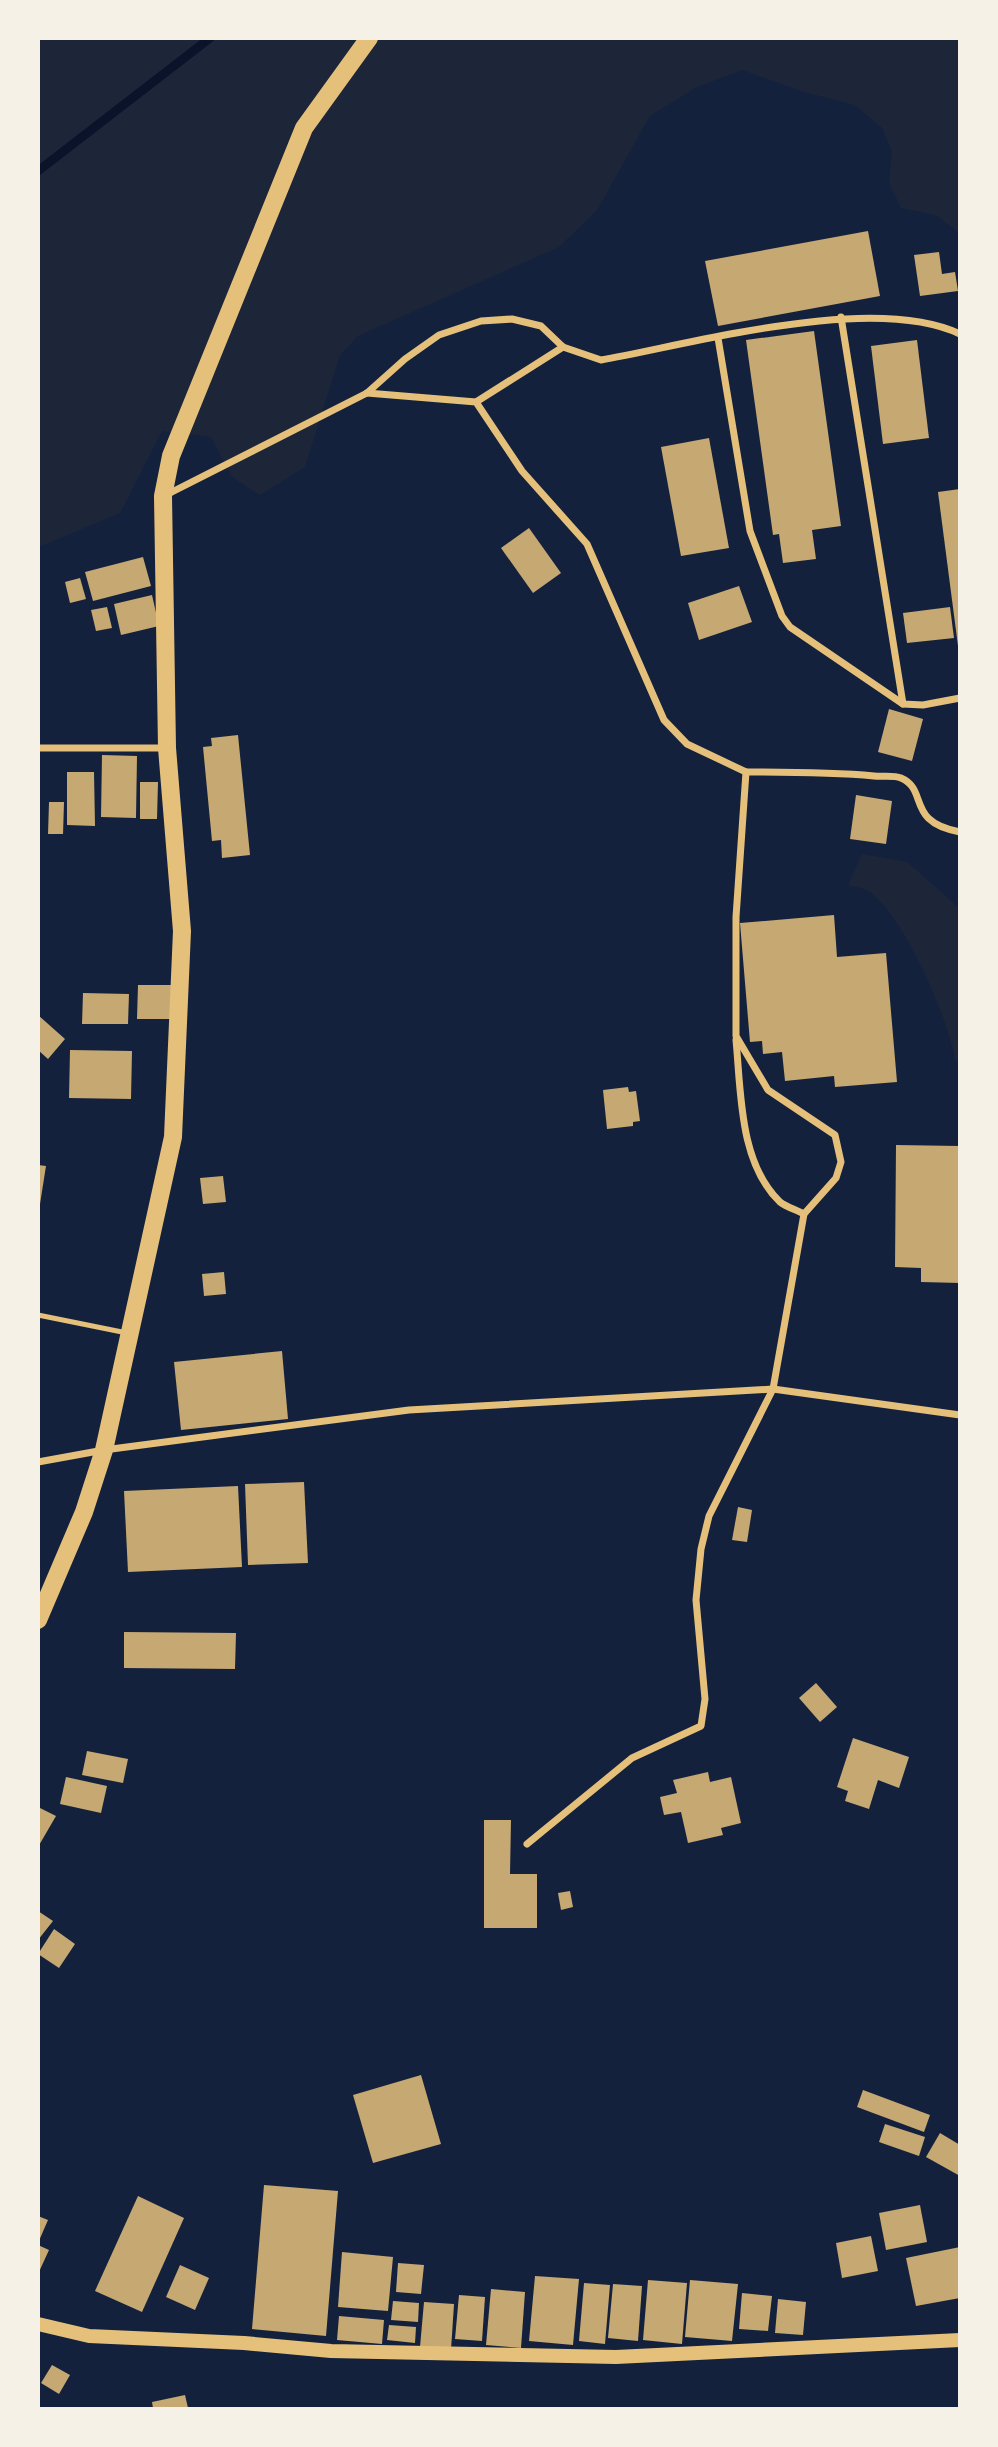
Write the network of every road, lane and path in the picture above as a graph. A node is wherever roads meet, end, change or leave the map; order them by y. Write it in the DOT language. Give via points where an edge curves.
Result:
graph roads {
  1 [pos="369,38"];
  2 [pos="841,317"];
  3 [pos="960,334"];
  4 [pos="718,338"];
  5 [pos="562,347"];
  6 [pos="368,393"];
  7 [pos="475,402"];
  8 [pos="163,496"];
  9 [pos="960,698"];
  10 [pos="903,704"];
  11 [pos="38,748"];
  12 [pos="167,748"];
  13 [pos="746,772"];
  14 [pos="960,832"];
  15 [pos="736,1035"];
  16 [pos="804,1214"];
  17 [pos="38,1315"];
  18 [pos="130,1333"];
  19 [pos="773,1390"];
  20 [pos="960,1415"];
  21 [pos="104,1450"];
  22 [pos="38,1462"];
  23 [pos="38,1620"];
  24 [pos="527,1844"];
  25 [pos="38,2324"];
  26 [pos="960,2340"];
  1 -- 8 [label="main road" via="304,128 171,456"];
  2 -- 3 [label="street" via="937,323"];
  2 -- 4 [label="street"];
  2 -- 10 [label="street"];
  4 -- 5 [label="street" via="601,359"];
  4 -- 10 [label="street" via="750,531 782,616 790,627"];
  5 -- 6 [label="street" via="541,326 512,319 481,321 439,335"];
  5 -- 7 [label="street"];
  6 -- 7 [label="street"];
  6 -- 8 [label="street"];
  7 -- 13 [label="street" via="522,471 587,544 664,720 687,744"];
  8 -- 12 [label="main road"];
  9 -- 10 [label="street"];
  11 -- 12 [label="street"];
  12 -- 18 [label="main road" via="182,931 173,1138"];
  13 -- 14 [label="street" via="901,778 914,789 924,815 935,827"];
  13 -- 15 [label="street" via="736,917"];
  15 -- 16 [label="street" via="755,1161 780,1203"];
  15 -- 16 [label="street" via="768,1090 835,1135 841,1162 836,1178"];
  16 -- 19 [label="street"];
  17 -- 18 [label="lane"];
  18 -- 21 [label="main road"];
  19 -- 20 [label="street"];
  19 -- 21 [label="street" via="409,1410"];
  19 -- 24 [label="street" via="709,1516 701,1549 696,1600 705,1699 701,1726 632,1758"];
  21 -- 22 [label="street"];
  21 -- 23 [label="main road" via="84,1512"];
  25 -- 26 [label="main road" via="89,2336 331,2351 602,2357"];
}
